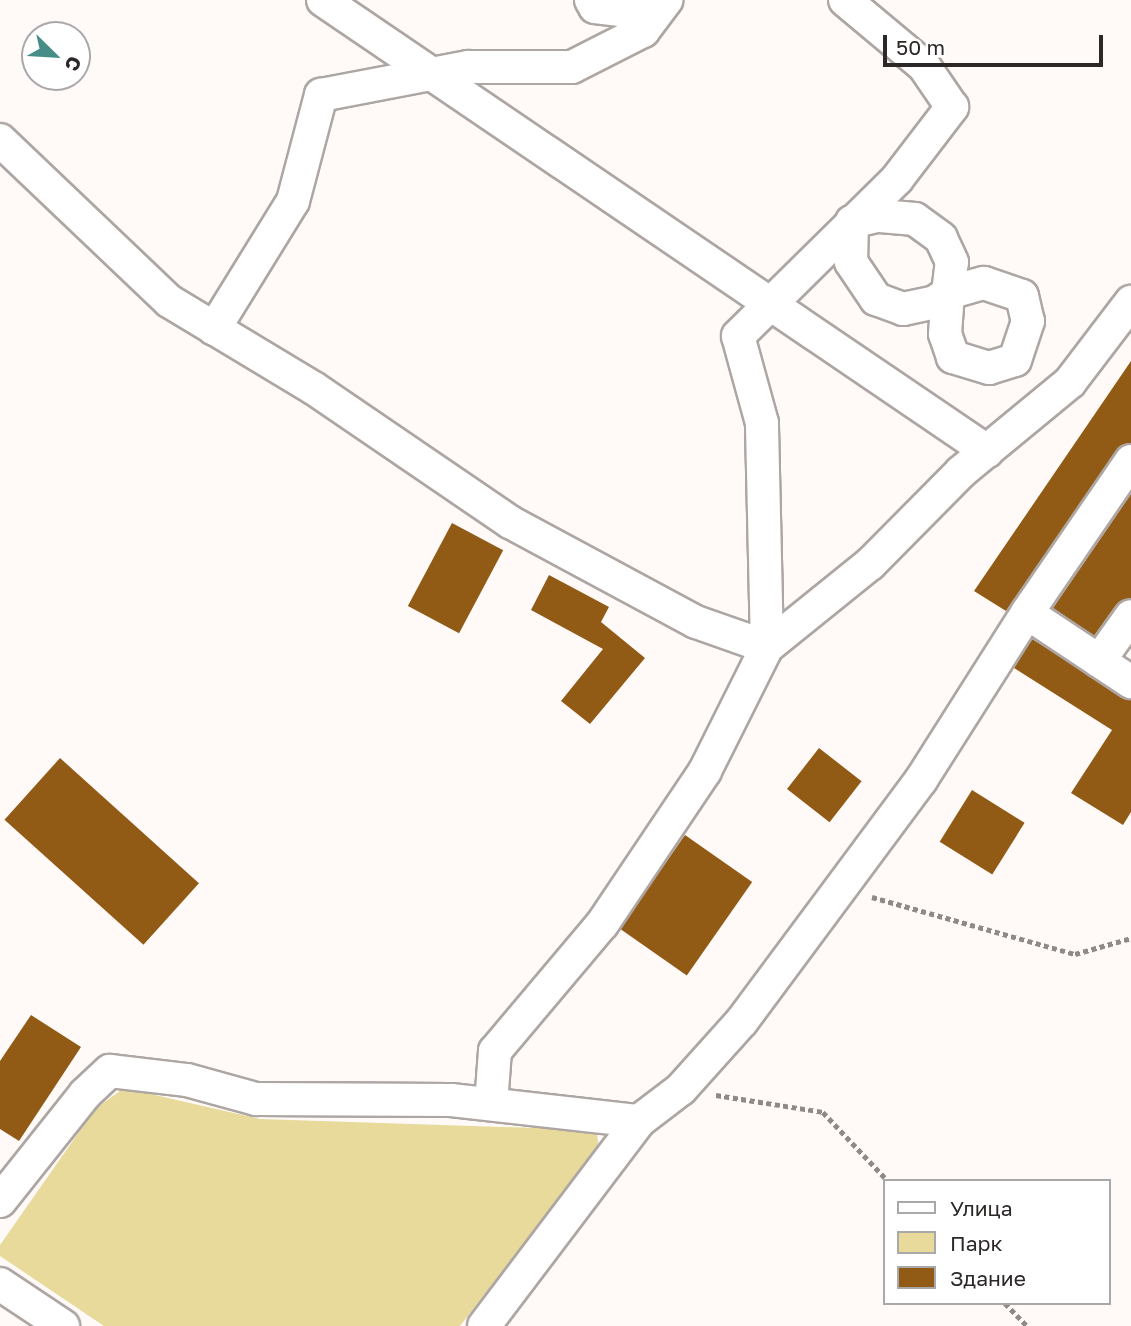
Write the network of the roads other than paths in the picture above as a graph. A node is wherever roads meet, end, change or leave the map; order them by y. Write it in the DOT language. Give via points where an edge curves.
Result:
graph roads {
  1 [pos="323,0"];
  2 [pos="591,0"];
  3 [pos="665,0"];
  4 [pos="845,0"];
  5 [pos="430,74"];
  6 [pos="0,139"];
  7 [pos="852,222"];
  8 [pos="771,302"];
  9 [pos="1131,302"];
  10 [pos="214,328"];
  11 [pos="987,451"];
  12 [pos="1131,461"];
  13 [pos="1027,613"];
  14 [pos="1131,616"];
  15 [pos="767,647"];
  16 [pos="1099,661"];
  17 [pos="1131,682"];
  18 [pos="491,1104"];
  19 [pos="639,1121"];
  20 [pos="0,1201"];
  21 [pos="0,1284"];
  22 [pos="62,1326"];
  23 [pos="484,1326"];
  1 -- 5 [label="street"];
  2 -- 3 [label="street" via="595,7 629,11"];
  3 -- 5 [label="street" via="643,31 572,67 468,67"];
  4 -- 7 [label="street" via="924,66 952,107 897,179"];
  5 -- 8 [label="street"];
  5 -- 10 [label="street" via="321,94 293,201"];
  6 -- 10 [label="street" via="169,301"];
  7 -- 7 [label="street" via="877,216 915,219 932,232 952,262 948,293 935,302 903,309 876,299 851,262"];
  7 -- 8 [label="street"];
  8 -- 11 [label="street"];
  8 -- 15 [label="street" via="738,336 762,423"];
  9 -- 11 [label="street" via="1070,382"];
  10 -- 15 [label="street" via="315,389 510,522 696,622"];
  11 -- 15 [label="street" via="870,564"];
  12 -- 13 [label="street"];
  13 -- 16 [label="street"];
  13 -- 19 [label="street" via="921,780 742,1021 681,1089"];
  14 -- 16 [label="street"];
  15 -- 18 [label="street" via="705,771 602,924 495,1051"];
  16 -- 17 [label="street"];
  18 -- 19 [label="street"];
  18 -- 20 [label="street" via="256,1099 187,1080 110,1071 85,1094"];
  19 -- 23 [label="street"];
  21 -- 22 [label="street"];
}
